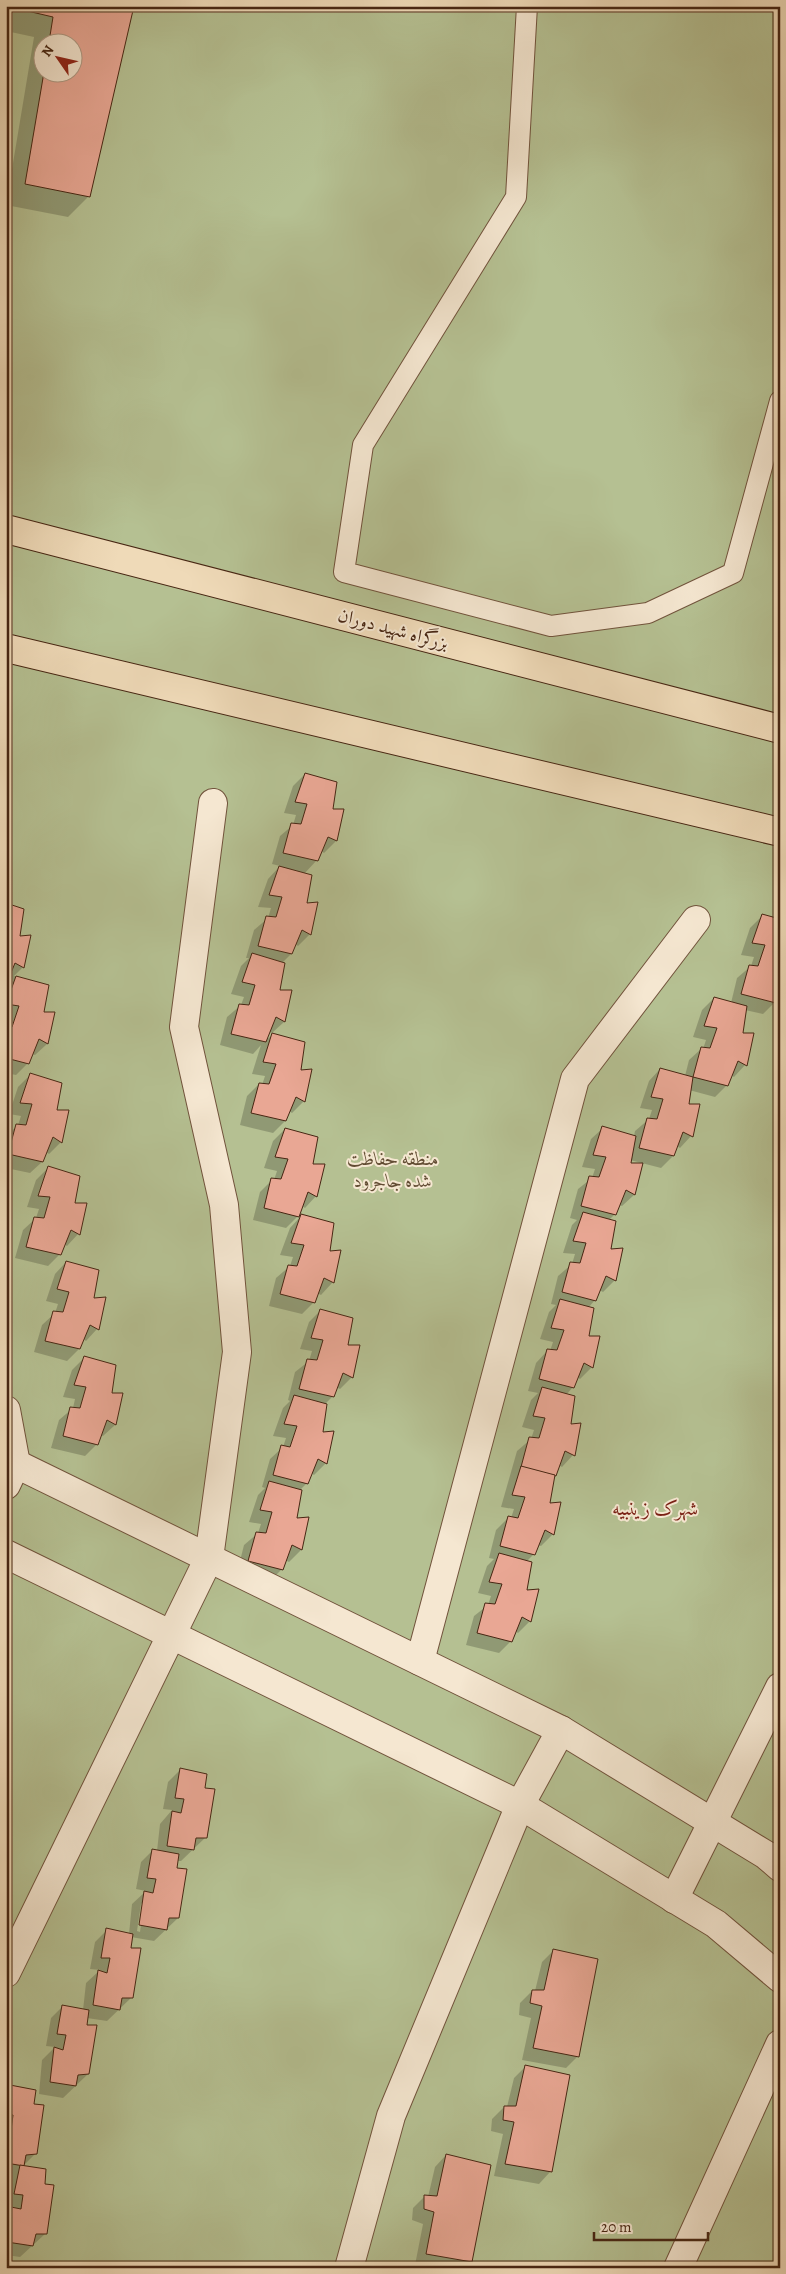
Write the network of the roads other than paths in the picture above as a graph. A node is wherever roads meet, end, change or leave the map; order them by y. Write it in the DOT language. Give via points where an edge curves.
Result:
graph roads {
  1 [pos="527,6"];
  2 [pos="780,401"];
  3 [pos="6,528"];
  4 [pos="6,648"];
  5 [pos="780,730"];
  6 [pos="213,804"];
  7 [pos="780,832"];
  8 [pos="696,920"];
  9 [pos="6,1410"];
  10 [pos="10,1469"];
  11 [pos="6,1554"];
  12 [pos="209,1558"];
  13 [pos="172,1635"];
  14 [pos="420,1661"];
  15 [pos="780,1687"];
  16 [pos="561,1730"];
  17 [pos="520,1805"];
  18 [pos="712,1822"];
  19 [pos="780,1866"];
  20 [pos="674,1899"];
  21 [pos="6,1973"];
  22 [pos="780,1978"];
  23 [pos="780,2044"];
  24 [pos="350,2268"];
  25 [pos="678,2268"];
  1 -- 2 [label="lane" via="516,197 363,445 344,572 551,626 648,613 733,573"];
  3 -- 5 [label="highway, بزرگراه شهید دوران"];
  4 -- 7 [label="highway"];
  6 -- 12 [label="street" via="184,1027 224,1205 237,1352"];
  8 -- 14 [label="street" via="575,1079"];
  9 -- 10 [label="street"];
  10 -- 12 [label="street"];
  11 -- 13 [label="street"];
  12 -- 13 [label="street"];
  12 -- 14 [label="street"];
  13 -- 17 [label="street"];
  13 -- 21 [label="street"];
  14 -- 16 [label="street"];
  15 -- 18 [label="street"];
  16 -- 17 [label="street"];
  16 -- 18 [label="street"];
  17 -- 20 [label="street"];
  17 -- 24 [label="street" via="391,2116"];
  18 -- 19 [label="street"];
  18 -- 20 [label="street"];
  20 -- 22 [label="street" via="716,1924"];
  23 -- 25 [label="street"];
}
